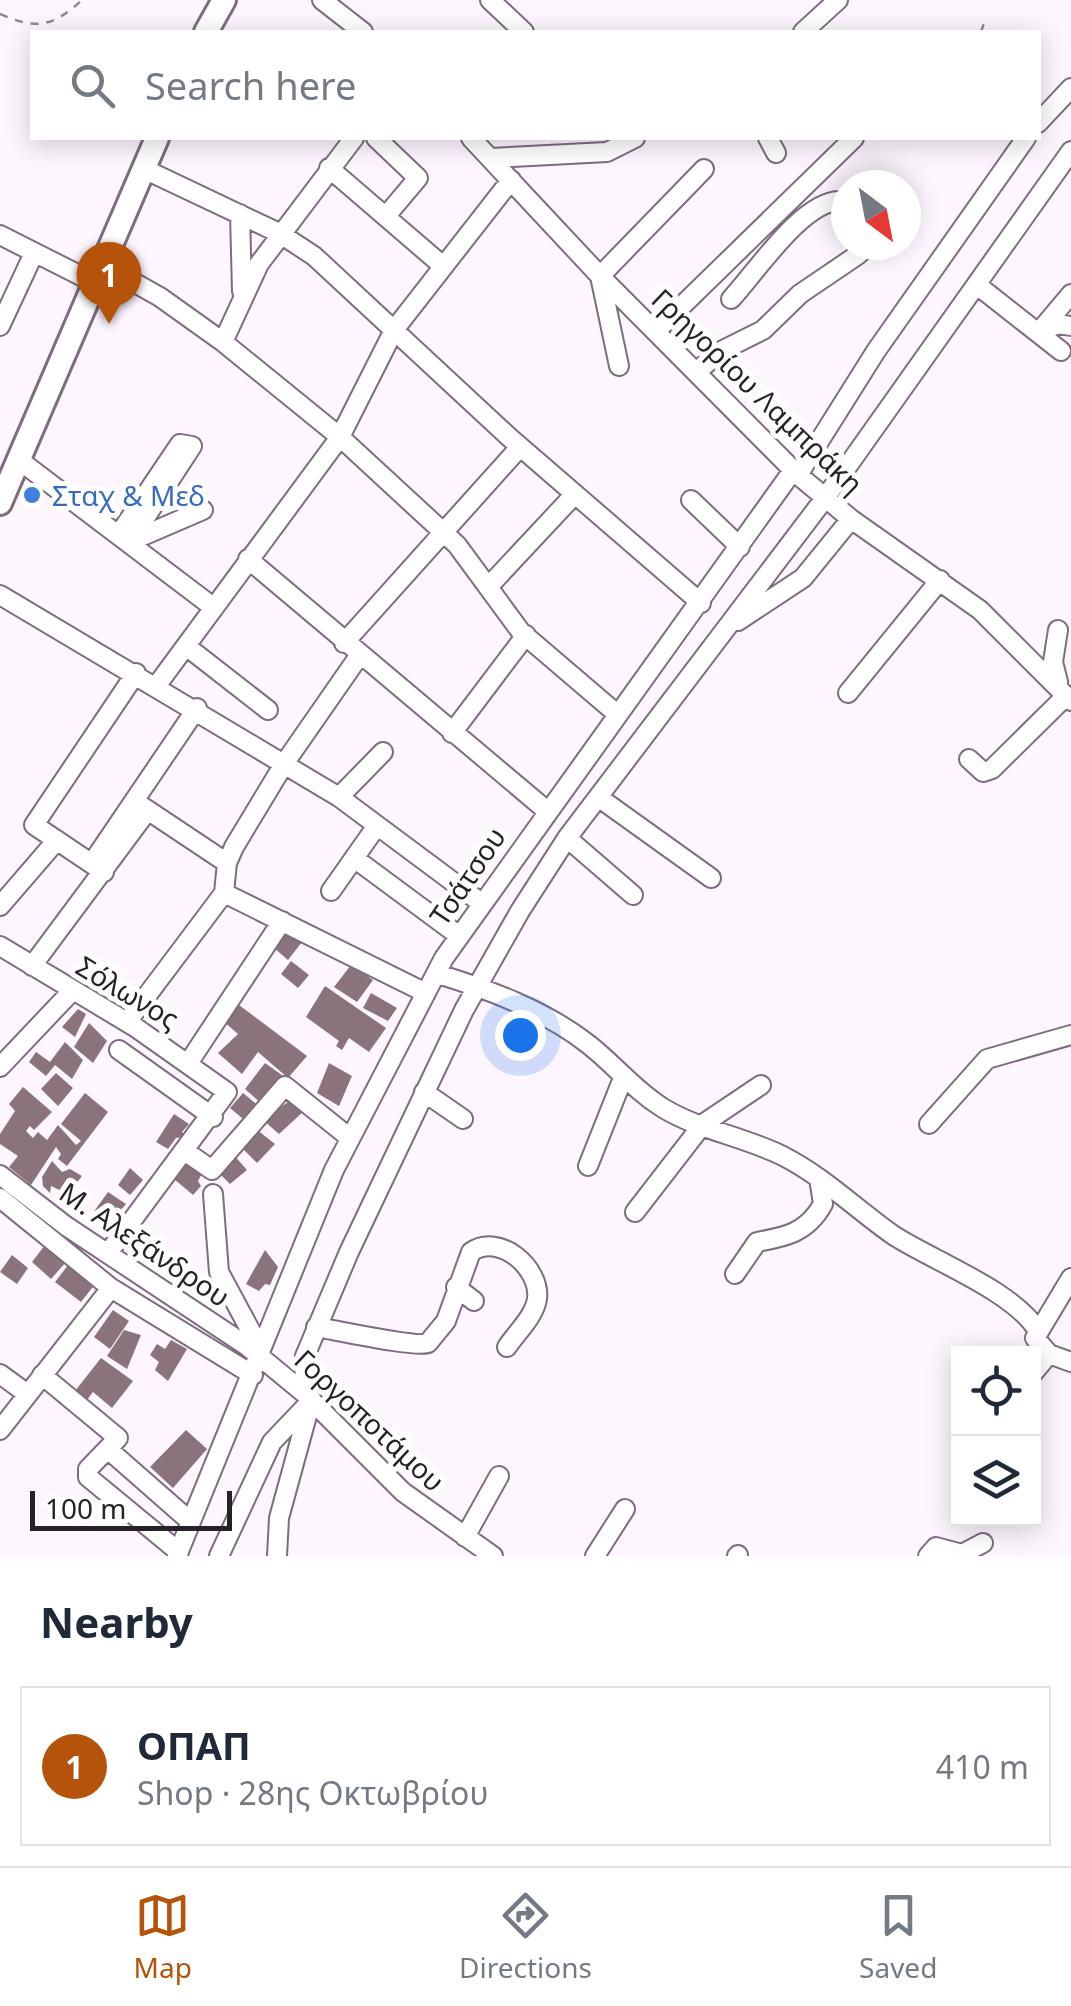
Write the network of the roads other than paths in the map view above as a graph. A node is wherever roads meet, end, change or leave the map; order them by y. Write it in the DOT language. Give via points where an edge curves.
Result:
graph roads {
  1 [pos="224,0"];
  2 [pos="322,0"];
  3 [pos="490,0"];
  4 [pos="838,0"];
  5 [pos="207,30"];
  6 [pos="360,30"];
  7 [pos="522,30"];
  8 [pos="805,30"];
  9 [pos="1071,88"];
  10 [pos="1041,120"];
  11 [pos="156,140"];
  12 [pos="352,140"];
  13 [pos="378,140"];
  14 [pos="473,140"];
  15 [pos="631,140"];
  16 [pos="852,140"];
  17 [pos="1025,140"];
  18 [pos="1071,151"];
  19 [pos="490,158"];
  20 [pos="328,168"];
  21 [pos="704,168"];
  22 [pos="144,169"];
  23 [pos="510,180"];
  24 [pos="831,201"];
  25 [pos="240,214"];
  26 [pos="386,216"];
  27 [pos="279,233"];
  28 [pos="0,235"];
  29 [pos="34,253"];
  30 [pos="850,260"];
  31 [pos="443,266"];
  32 [pos="101,275"];
  33 [pos="600,276"];
  34 [pos="977,286"];
  35 [pos="1071,294"];
  36 [pos="731,300"];
  37 [pos="242,302"];
  38 [pos="0,326"];
  39 [pos="1071,326"];
  40 [pos="394,330"];
  41 [pos="656,332"];
  42 [pos="1040,332"];
  43 [pos="224,342"];
  44 [pos="1061,351"];
  45 [pos="619,366"];
  46 [pos="696,372"];
  47 [pos="340,438"];
  48 [pos="520,447"];
  49 [pos="19,460"];
  50 [pos="796,472"];
  51 [pos="575,494"];
  52 [pos="825,498"];
  53 [pos="1,500"];
  54 [pos="691,500"];
  55 [pos="203,510"];
  56 [pos="851,519"];
  57 [pos="442,530"];
  58 [pos="125,537"];
  59 [pos="740,546"];
  60 [pos="248,558"];
  61 [pos="940,580"];
  62 [pos="488,586"];
  63 [pos="0,595"];
  64 [pos="701,603"];
  65 [pos="213,607"];
  66 [pos="730,626"];
  67 [pos="1058,630"];
  68 [pos="526,635"];
  69 [pos="344,643"];
  70 [pos="186,646"];
  71 [pos="360,656"];
  72 [pos="136,673"];
  73 [pos="157,686"];
  74 [pos="1064,686"];
  75 [pos="848,693"];
  76 [pos="196,708"];
  77 [pos="268,710"];
  78 [pos="617,714"];
  79 [pos="452,733"];
  80 [pos="383,752"];
  81 [pos="969,759"];
  82 [pos="284,764"];
  83 [pos="339,797"];
  84 [pos="598,797"];
  85 [pos="140,805"];
  86 [pos="546,810"];
  87 [pos="376,827"];
  88 [pos="567,838"];
  89 [pos="57,840"];
  90 [pos="354,858"];
  91 [pos="227,863"];
  92 [pos="98,867"];
  93 [pos="711,878"];
  94 [pos="331,891"];
  95 [pos="224,893"];
  96 [pos="633,895"];
  97 [pos="480,902"];
  98 [pos="0,906"];
  99 [pos="282,921"];
  100 [pos="458,936"];
  101 [pos="0,946"];
  102 [pos="32,966"];
  103 [pos="438,974"];
  104 [pos="480,987"];
  105 [pos="73,990"];
  106 [pos="426,993"];
  107 [pos="131,1025"];
  108 [pos="1071,1034"];
  109 [pos="189,1062"];
  110 [pos="0,1067"];
  111 [pos="622,1078"];
  112 [pos="761,1085"];
  113 [pos="424,1092"];
  114 [pos="213,1116"];
  115 [pos="464,1119"];
  116 [pos="703,1124"];
  117 [pos="929,1124"];
  118 [pos="350,1138"];
  119 [pos="186,1152"];
  120 [pos="588,1166"];
  121 [pos="0,1175"];
  122 [pos="819,1178"];
  123 [pos="213,1194"];
  124 [pos="2,1204"];
  125 [pos="635,1212"];
  126 [pos="108,1253"];
  127 [pos="734,1274"];
  128 [pos="1071,1278"];
  129 [pos="111,1288"];
  130 [pos="455,1292"];
  131 [pos="1055,1301"];
  132 [pos="471,1306"];
  133 [pos="1071,1315"];
  134 [pos="316,1327"];
  135 [pos="1038,1331"];
  136 [pos="507,1347"];
  137 [pos="1049,1354"];
  138 [pos="260,1357"];
  139 [pos="1071,1362"];
  140 [pos="1041,1364"];
  141 [pos="0,1374"];
  142 [pos="42,1375"];
  143 [pos="253,1375"];
  144 [pos="26,1394"];
  145 [pos="308,1396"];
  146 [pos="0,1430"];
  147 [pos="110,1451"];
  148 [pos="498,1476"];
  149 [pos="625,1509"];
  150 [pos="191,1522"];
  151 [pos="464,1537"];
  152 [pos="983,1542"];
  153 [pos="178,1554"];
  154 [pos="219,1556"];
  155 [pos="277,1556"];
  156 [pos="493,1556"];
  157 [pos="595,1556"];
  158 [pos="928,1556"];
  1 -- 5 [label="main road"];
  2 -- 6 [label="street"];
  3 -- 7 [label="street"];
  4 -- 8 [label="street"];
  9 -- 10 [label="street"];
  11 -- 22 [label="main road"];
  12 -- 20 [label="street"];
  13 -- 26 [label="street" via="418,178"];
  14 -- 19 [label="street, Γρηγορίου Λαμπράκη"];
  15 -- 19 [label="street" via="607,152"];
  16 -- 41 [label="street"];
  17 -- 50 [label="street, Τσάτσου"];
  18 -- 34 [label="street"];
  19 -- 23 [label="street, Γρηγορίου Λαμπράκη"];
  20 -- 26 [label="street"];
  20 -- 27 [label="street"];
  21 -- 33 [label="street"];
  22 -- 25 [label="street"];
  22 -- 32 [label="main road"];
  23 -- 31 [label="street"];
  23 -- 33 [label="street, Γρηγορίου Λαμπράκη"];
  24 -- 36 [label="street" via="808,213"];
  25 -- 27 [label="street"];
  25 -- 37 [label="street"];
  26 -- 31 [label="street"];
  27 -- 37 [label="street"];
  27 -- 40 [label="street"];
  28 -- 29 [label="street"];
  29 -- 32 [label="street"];
  29 -- 38 [label="street"];
  30 -- 46 [label="street" via="763,330"];
  31 -- 40 [label="street"];
  32 -- 43 [label="street" via="160,297"];
  32 -- 49 [label="main road"];
  33 -- 41 [label="street, Γρηγορίου Λαμπράκη"];
  33 -- 45 [label="street"];
  34 -- 42 [label="street"];
  34 -- 52 [label="street"];
  35 -- 42 [label="street"];
  37 -- 43 [label="street"];
  39 -- 42 [label="street"];
  40 -- 47 [label="street"];
  40 -- 48 [label="street"];
  41 -- 46 [label="street, Γρηγορίου Λαμπράκη"];
  42 -- 44 [label="street"];
  43 -- 47 [label="street"];
  46 -- 50 [label="street, Γρηγορίου Λαμπράκη"];
  47 -- 57 [label="street"];
  47 -- 60 [label="street"];
  48 -- 51 [label="street"];
  48 -- 57 [label="street"];
  49 -- 53 [label="main road"];
  49 -- 58 [label="street"];
  50 -- 52 [label="street, Γρηγορίου Λαμπράκη"];
  50 -- 59 [label="street, Τσάτσου"];
  51 -- 62 [label="street"];
  51 -- 64 [label="street"];
  52 -- 56 [label="street, Γρηγορίου Λαμπράκη"];
  52 -- 66 [label="street"];
  54 -- 59 [label="street"];
  55 -- 58 [label="street"];
  56 -- 61 [label="street, Γρηγορίου Λαμπράκη"];
  56 -- 66 [label="street" via="804,578"];
  57 -- 62 [label="street"];
  57 -- 69 [label="street"];
  58 -- 58 [label="street" via="180,444 192,446"];
  58 -- 65 [label="street"];
  59 -- 64 [label="street, Τσάτσου"];
  60 -- 65 [label="street"];
  60 -- 69 [label="street"];
  61 -- 74 [label="street, Γρηγορίου Λαμπράκη"];
  61 -- 75 [label="street"];
  62 -- 68 [label="street"];
  63 -- 72 [label="street"];
  64 -- 78 [label="street, Τσάτσου"];
  65 -- 70 [label="street"];
  66 -- 84 [label="street"];
  67 -- 74 [label="street" via="1053,662"];
  68 -- 78 [label="street"];
  68 -- 79 [label="street"];
  69 -- 71 [label="street"];
  70 -- 73 [label="street"];
  70 -- 77 [label="street"];
  71 -- 79 [label="street"];
  71 -- 82 [label="street"];
  72 -- 73 [label="street"];
  72 -- 89 [label="street" via="34,824"];
  73 -- 76 [label="street"];
  74 -- 81 [label="street" via="992,770 983,772"];
  76 -- 82 [label="street"];
  76 -- 85 [label="street"];
  78 -- 86 [label="street, Τσάτσου"];
  79 -- 86 [label="street"];
  80 -- 83 [label="street"];
  82 -- 83 [label="street"];
  82 -- 91 [label="street"];
  83 -- 87 [label="street"];
  84 -- 88 [label="street"];
  84 -- 93 [label="street"];
  85 -- 91 [label="street"];
  85 -- 92 [label="street"];
  86 -- 97 [label="street, Τσάτσου"];
  87 -- 90 [label="street"];
  87 -- 97 [label="street"];
  88 -- 96 [label="street"];
  88 -- 104 [label="street"];
  89 -- 92 [label="street"];
  89 -- 98 [label="street"];
  90 -- 94 [label="street"];
  90 -- 100 [label="street"];
  91 -- 95 [label="street"];
  92 -- 102 [label="street"];
  95 -- 99 [label="street"];
  95 -- 107 [label="street"];
  97 -- 100 [label="street, Τσάτσου"];
  99 -- 106 [label="street"];
  99 -- 109 [label="street"];
  100 -- 103 [label="street, Τσάτσου"];
  101 -- 102 [label="street, Σόλωνος"];
  102 -- 105 [label="street, Σόλωνος"];
  103 -- 104 [label="street"];
  103 -- 106 [label="street, Τσάτσου"];
  104 -- 111 [label="street" via="565,1028"];
  104 -- 113 [label="street"];
  105 -- 107 [label="street, Σόλωνος"];
  105 -- 110 [label="street"];
  106 -- 118 [label="street, Τσάτσου"];
  107 -- 109 [label="street, Σόλωνος"];
  107 -- 114 [label="street" via="115,1056"];
  108 -- 117 [label="street" via="993,1055"];
  109 -- 114 [label="street, Σόλωνος" via="225,1088 228,1095"];
  111 -- 116 [label="street" via="663,1108"];
  111 -- 120 [label="street"];
  112 -- 116 [label="street"];
  113 -- 115 [label="street"];
  113 -- 134 [label="street"];
  114 -- 119 [label="street"];
  116 -- 122 [label="street"];
  116 -- 125 [label="street"];
  118 -- 119 [label="street" via="285,1086 212,1170"];
  118 -- 138 [label="street, Τσάτσου"];
  119 -- 126 [label="street"];
  121 -- 126 [label="street, Μ. Αλεξάνδρου"];
  122 -- 127 [label="street" via="823,1204 815,1216 782,1240 757,1242"];
  122 -- 135 [label="street"];
  123 -- 138 [label="street" via="218,1272"];
  124 -- 129 [label="street, Μ. Αλεξάνδρου"];
  126 -- 138 [label="street, Μ. Αλεξάνδρου"];
  128 -- 131 [label="street"];
  129 -- 142 [label="street"];
  129 -- 143 [label="street, Μ. Αλεξάνδρου"];
  130 -- 132 [label="street"];
  130 -- 134 [label="street" via="439,1333 420,1346"];
  130 -- 136 [label="street" via="480,1246 516,1256 536,1279 537,1298"];
  131 -- 133 [label="street"];
  131 -- 135 [label="street"];
  134 -- 145 [label="street" via="306,1356"];
  135 -- 137 [label="street" via="1035,1338"];
  137 -- 139 [label="street"];
  137 -- 140 [label="street"];
  138 -- 143 [label="street, Τσάτσου"];
  138 -- 145 [label="street, Γοργοποτάμου"];
  141 -- 144 [label="street"];
  142 -- 144 [label="street"];
  142 -- 147 [label="street" via="115,1433 118,1442"];
  143 -- 150 [label="street, Τσάτσου"];
  144 -- 146 [label="street"];
  145 -- 151 [label="street, Γοργοποτάμου" via="404,1492"];
  145 -- 154 [label="street" via="272,1442"];
  145 -- 155 [label="street" via="279,1518"];
  147 -- 150 [label="street"];
  147 -- 153 [label="street" via="88,1476"];
  148 -- 151 [label="street"];
  149 -- 157 [label="street"];
  150 -- 153 [label="street, Τσάτσου"];
  151 -- 156 [label="street, Γοργοποτάμου"];
  152 -- 158 [label="street" via="962,1554 936,1546"];
}
